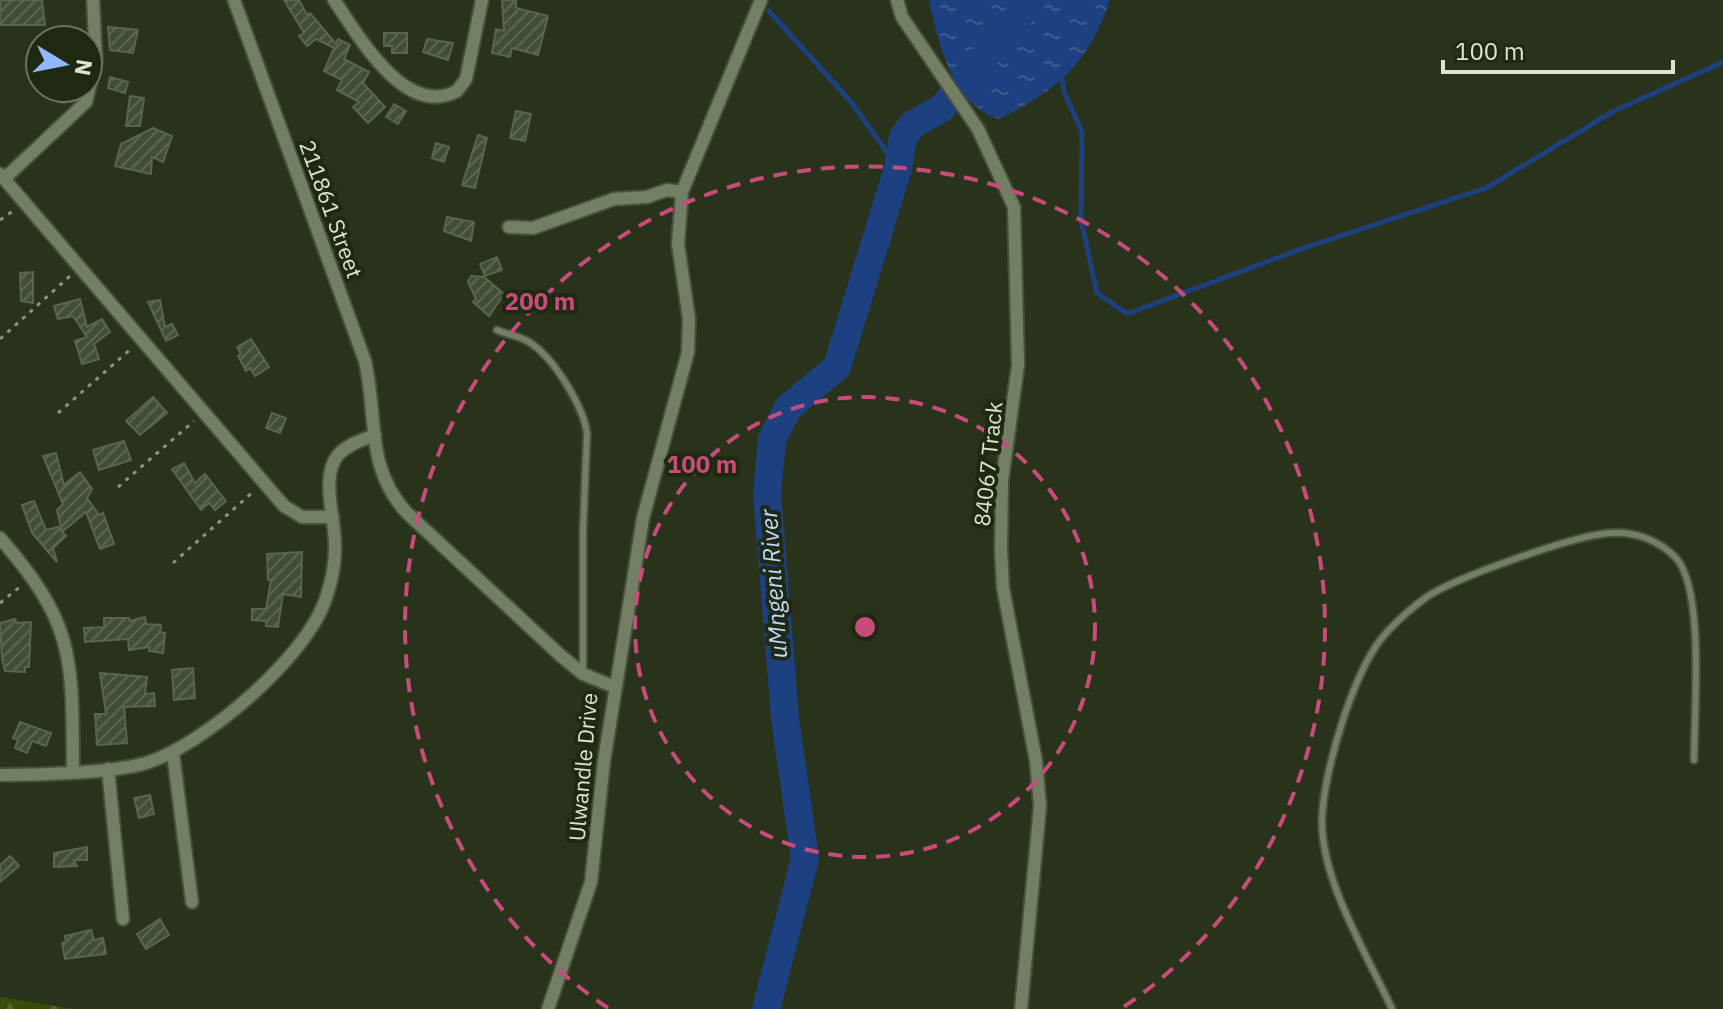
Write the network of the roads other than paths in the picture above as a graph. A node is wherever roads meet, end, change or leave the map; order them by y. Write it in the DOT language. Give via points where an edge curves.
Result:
graph roads {
  1 [pos="93,0"];
  2 [pos="234,0"];
  3 [pos="334,0"];
  4 [pos="482,0"];
  5 [pos="761,0"];
  6 [pos="897,0"];
  7 [pos="2,176"];
  8 [pos="682,192"];
  9 [pos="509,227"];
  10 [pos="497,330"];
  11 [pos="375,435"];
  12 [pos="333,517"];
  13 [pos="0,538"];
  14 [pos="583,674"];
  15 [pos="615,687"];
  16 [pos="173,753"];
  17 [pos="1694,760"];
  18 [pos="108,769"];
  19 [pos="73,770"];
  20 [pos="0,775"];
  21 [pos="192,902"];
  22 [pos="123,919"];
  23 [pos="548,1009"];
  24 [pos="1021,1009"];
  25 [pos="1392,1009"];
  1 -- 7 [label="street" via="96,60 86,102"];
  2 -- 11 [label="street, 211861 Street" via="361,349 372,391"];
  3 -- 4 [label="street" via="391,75 434,97 457,91 466,79"];
  5 -- 8 [label="street"];
  6 -- 24 [label="street, 84067 Track" via="902,17 978,129 1014,207 1018,365 1002,481 1001,550 1040,806"];
  7 -- 12 [label="street" via="291,512 315,519"];
  8 -- 9 [label="street" via="614,199 533,228"];
  8 -- 15 [label="street" via="678,244 689,319 688,352 647,502"];
  10 -- 14 [label="lane" via="533,344 585,417"];
  11 -- 12 [label="street" via="347,446 333,462"];
  11 -- 14 [label="street, Ulwandle Drive" via="381,475 396,500"];
  12 -- 16 [label="street" via="331,580 305,641 257,688"];
  13 -- 19 [label="street" via="51,603 66,646"];
  14 -- 15 [label="street, Ulwandle Drive"];
  15 -- 23 [label="street, Ulwandle Drive" via="591,882"];
  16 -- 18 [label="street"];
  16 -- 21 [label="street"];
  17 -- 25 [label="lane" via="1693,600 1677,559 1643,536 1608,533 1513,561 1430,595 1404,616 1385,634 1367,664 1335,743 1322,821 1325,856"];
  18 -- 19 [label="street"];
  18 -- 22 [label="street"];
  19 -- 20 [label="street"];
}
